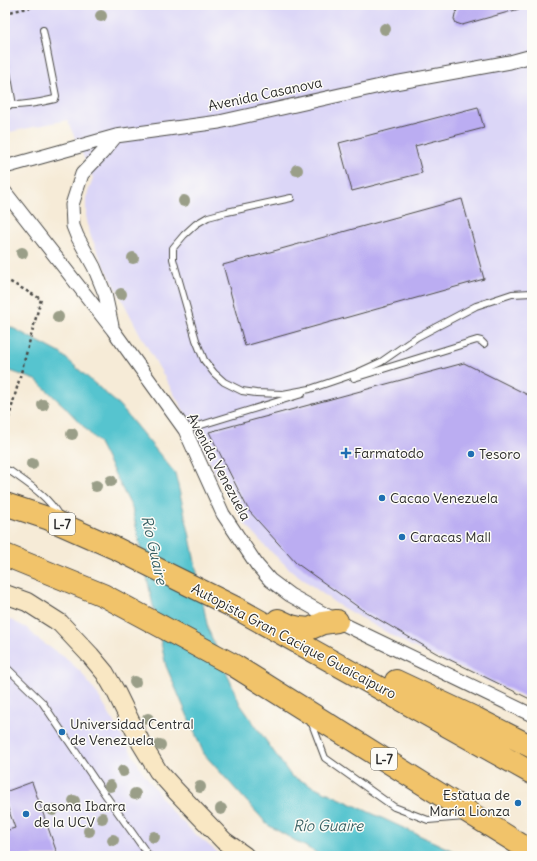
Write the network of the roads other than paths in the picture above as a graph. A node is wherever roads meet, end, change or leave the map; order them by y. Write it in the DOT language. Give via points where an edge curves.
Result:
graph roads {
  1 [pos="43,30"];
  2 [pos="532,56"];
  3 [pos="5,61"];
  4 [pos="5,105"];
  5 [pos="13,105"];
  6 [pos="116,136"];
  7 [pos="5,167"];
  8 [pos="5,192"];
  9 [pos="291,198"];
  10 [pos="532,293"];
  11 [pos="113,330"];
  12 [pos="484,344"];
  13 [pos="185,430"];
  14 [pos="5,470"];
  15 [pos="5,504"];
  16 [pos="65,526"];
  17 [pos="5,555"];
  18 [pos="5,560"];
  19 [pos="30,565"];
  20 [pos="5,594"];
  21 [pos="237,608"];
  22 [pos="337,621"];
  23 [pos="5,666"];
  24 [pos="308,712"];
  25 [pos="532,715"];
  26 [pos="532,747"];
  27 [pos="532,772"];
  28 [pos="475,816"];
  29 [pos="532,852"];
  30 [pos="149,856"];
  31 [pos="245,856"];
  1 -- 5 [label="lane" via="55,99"];
  2 -- 6 [label="street, Avenida Casanova" via="389,84 219,122"];
  3 -- 5 [label="lane"];
  4 -- 5 [label="lane"];
  6 -- 7 [label="street, Avenida Casanova"];
  6 -- 11 [label="street" via="82,174 72,205 76,236 105,294"];
  8 -- 11 [label="street, Avenida Venezuela"];
  9 -- 10 [label="lane" via="208,217 196,224 173,248 176,270 204,360 224,382 242,391 283,394 310,389 381,362 417,337 476,306 512,294"];
  11 -- 13 [label="street, Avenida Venezuela"];
  12 -- 13 [label="lane" via="477,340"];
  13 -- 22 [label="street, Avenida Venezuela" via="223,514 257,565 270,580 290,595"];
  14 -- 16 [label="lane" via="45,497"];
  15 -- 16 [label="highway, Autopista Gran Cacique Guaicaipuro / L-7"];
  16 -- 21 [label="highway, Autopista Gran Cacique Guaicaipuro / L-7"];
  17 -- 19 [label="highway, L-7"];
  18 -- 19 [label="highway"];
  19 -- 24 [label="highway, L-7" via="103,595 235,666"];
  20 -- 31 [label="main road" via="28,602 60,623 90,655 105,673 158,771 224,841"];
  21 -- 22 [label="highway" via="272,617 300,628 309,629"];
  21 -- 26 [label="highway"];
  21 -- 27 [label="highway, Autopista Gran Cacique Guaicaipuro / L-7"];
  22 -- 25 [label="street, Avenida Venezuela"];
  23 -- 30 [label="lane" via="42,702"];
  24 -- 28 [label="highway, L-7"];
  24 -- 28 [label="lane" via="325,758 394,807 428,820"];
  28 -- 29 [label="highway, L-7"];
}
